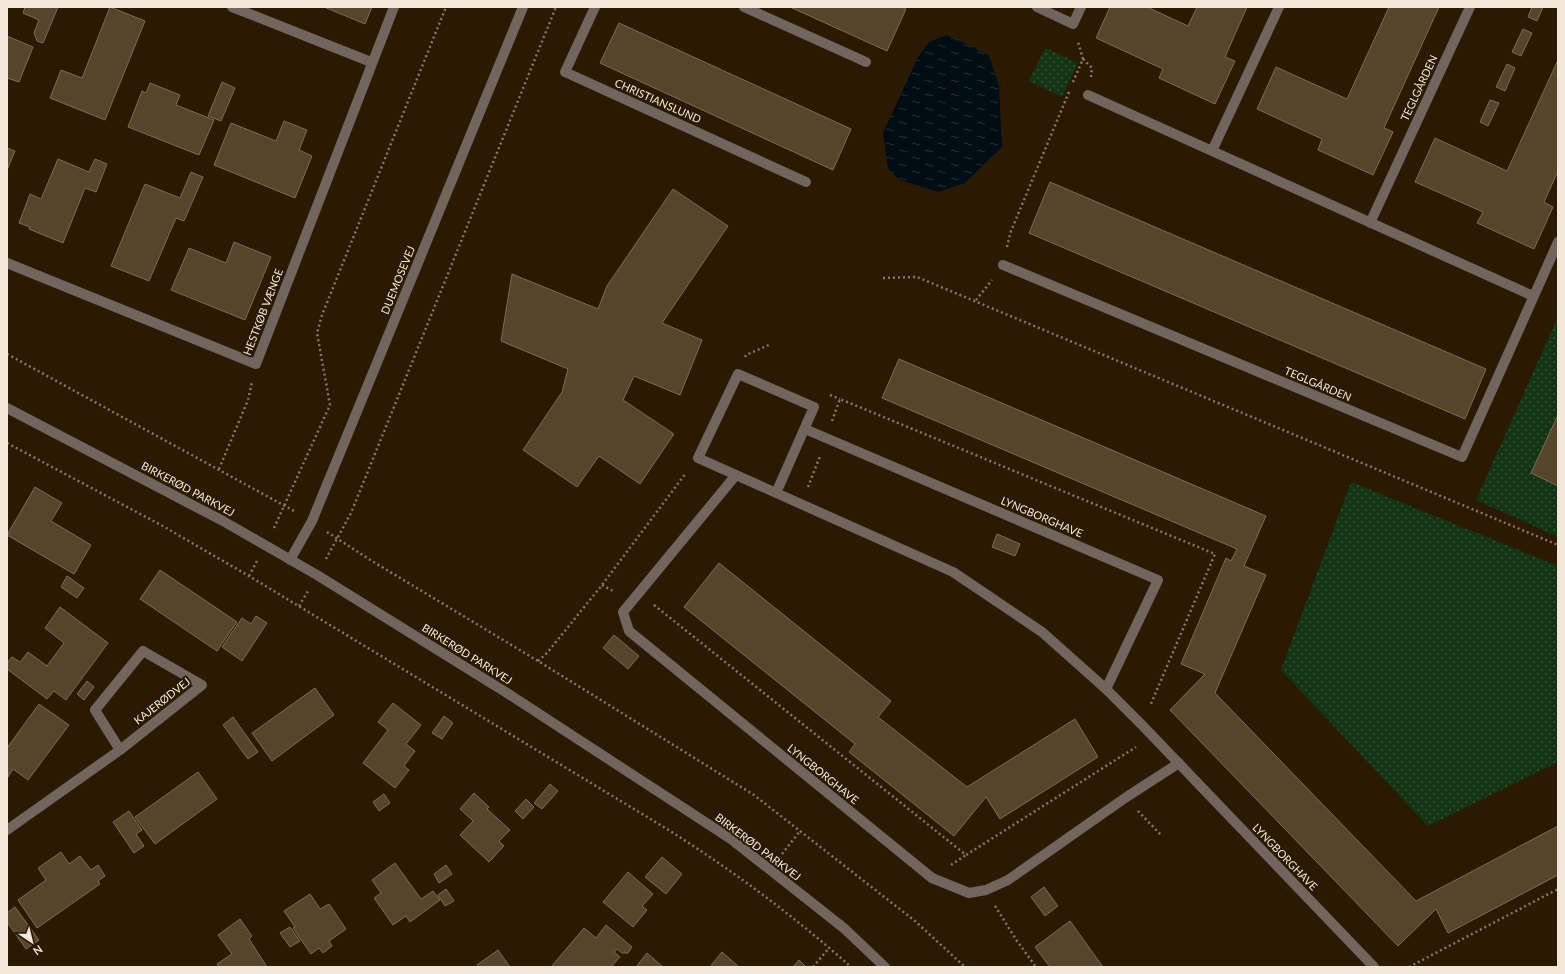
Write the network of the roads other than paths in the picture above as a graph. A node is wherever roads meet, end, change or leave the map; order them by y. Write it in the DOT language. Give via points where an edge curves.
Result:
graph roads {
  1 [pos="232,7"];
  2 [pos="394,7"];
  3 [pos="523,7"];
  4 [pos="595,7"];
  5 [pos="744,7"];
  6 [pos="1037,7"];
  7 [pos="1081,7"];
  8 [pos="1279,7"];
  9 [pos="1470,7"];
  10 [pos="371,62"];
  11 [pos="866,62"];
  12 [pos="1088,95"];
  13 [pos="1212,151"];
  14 [pos="806,182"];
  15 [pos="1370,223"];
  16 [pos="1558,242"];
  17 [pos="7,263"];
  18 [pos="1003,265"];
  19 [pos="1533,296"];
  20 [pos="7,408"];
  21 [pos="805,429"];
  22 [pos="736,475"];
  23 [pos="776,493"];
  24 [pos="290,560"];
  25 [pos="1106,689"];
  26 [pos="120,750"];
  27 [pos="1179,763"];
  28 [pos="7,830"];
  29 [pos="885,967"];
  30 [pos="1374,967"];
  1 -- 10 [label="street"];
  2 -- 10 [label="street, HESTKØB VÆNGE"];
  3 -- 24 [label="street, DUEMOSEVEJ" via="312,521"];
  4 -- 14 [label="street, CHRISTIANSLUND" via="565,72"];
  5 -- 11 [label="street"];
  6 -- 7 [label="street" via="1073,24"];
  8 -- 13 [label="street"];
  9 -- 15 [label="street, TEGLGÅRDEN"];
  10 -- 17 [label="street, HESTKØB VÆNGE" via="256,364"];
  12 -- 13 [label="street"];
  13 -- 15 [label="street"];
  15 -- 19 [label="street"];
  16 -- 19 [label="street, TEGLGÅRDEN"];
  18 -- 19 [label="street, TEGLGÅRDEN" via="1462,457"];
  20 -- 24 [label="street, BIRKERØD PARKVEJ" via="223,521"];
  21 -- 22 [label="street, LYNGBORGHAVE" via="814,407 738,374 698,458"];
  21 -- 23 [label="street"];
  21 -- 25 [label="street, LYNGBORGHAVE" via="1158,580"];
  22 -- 23 [label="street, LYNGBORGHAVE"];
  22 -- 27 [label="street, LYNGBORGHAVE" via="623,612 629,631 932,878 969,893 986,890 1008,880"];
  23 -- 25 [label="street, LYNGBORGHAVE" via="953,572 1042,632"];
  24 -- 29 [label="street, BIRKERØD PARKVEJ" via="507,693 731,839 845,929"];
  25 -- 27 [label="street, LYNGBORGHAVE"];
  26 -- 26 [label="street, KAJERØDVEJ" via="95,710 143,651 202,685"];
  26 -- 28 [label="street, KAJERØDVEJ"];
  27 -- 30 [label="street, LYNGBORGHAVE"];
}
